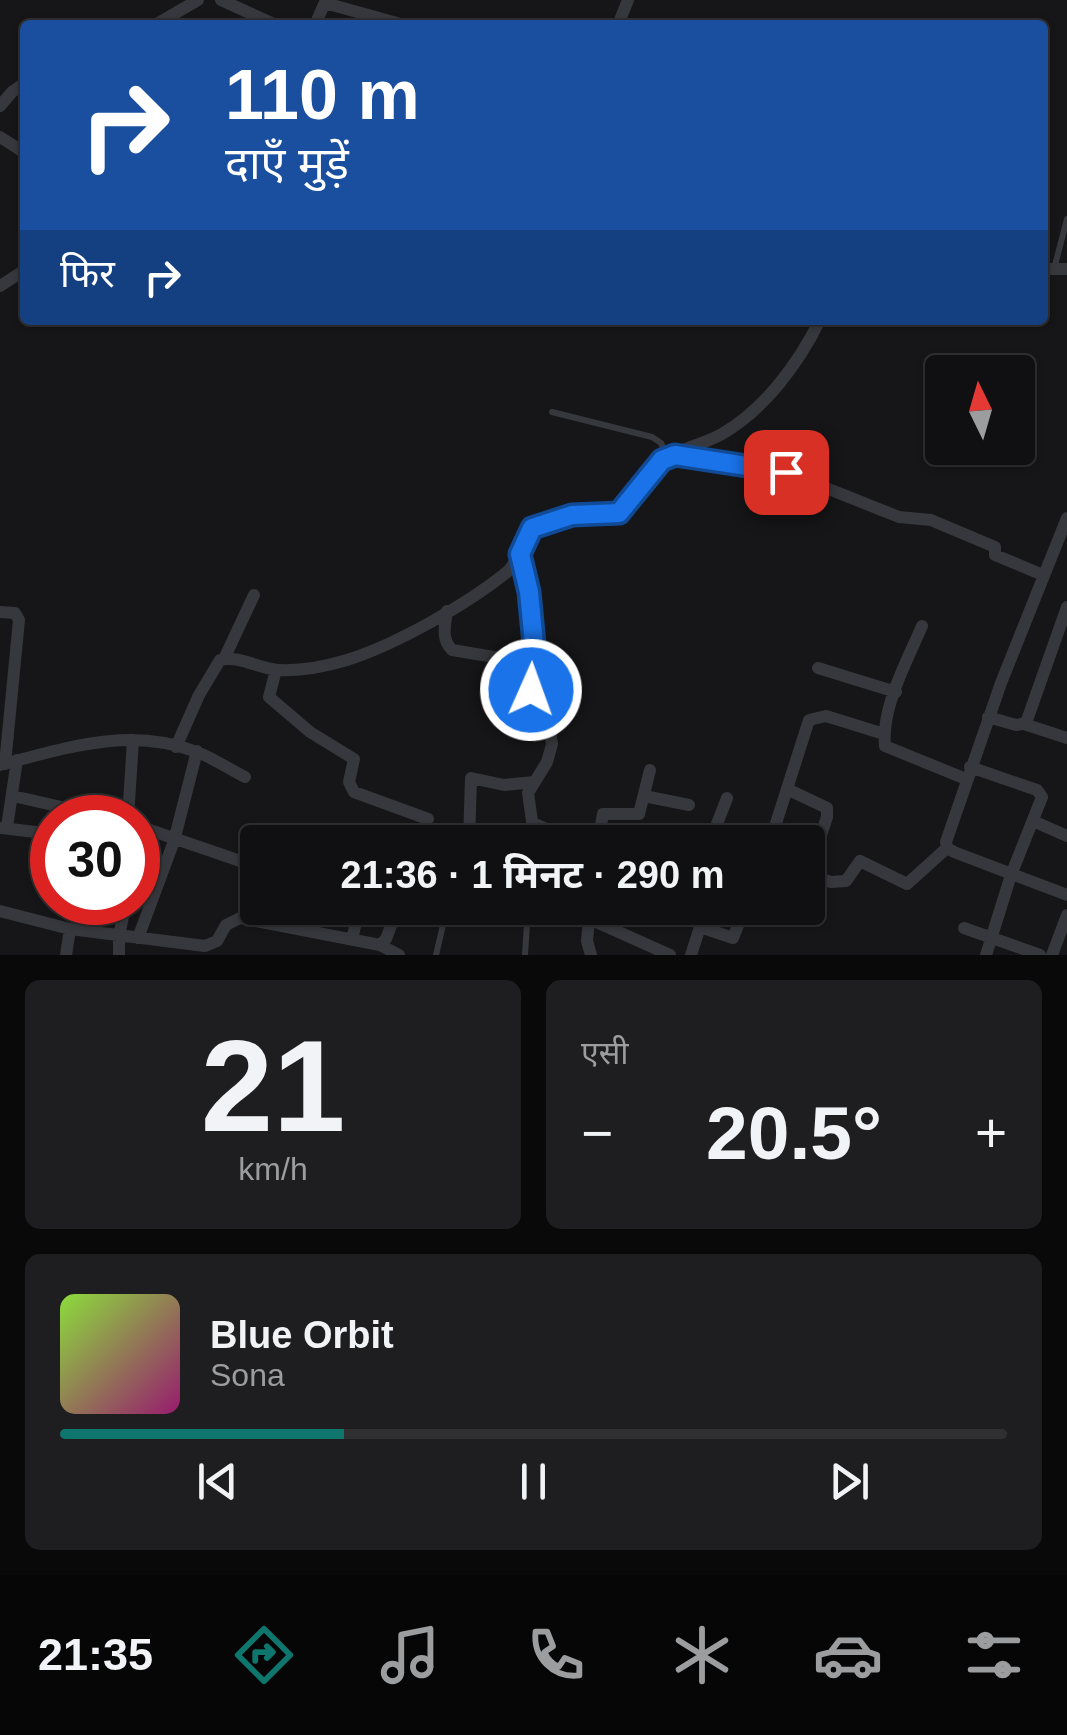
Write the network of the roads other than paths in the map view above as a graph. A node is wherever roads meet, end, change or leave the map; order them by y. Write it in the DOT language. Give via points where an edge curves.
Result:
graph roads {
  1 [pos="198,0"];
  2 [pos="221,0"];
  3 [pos="326,2"];
  4 [pos="167,19"];
  5 [pos="265,20"];
  6 [pos="387,20"];
  7 [pos="20,86"];
  8 [pos="0,106"];
  9 [pos="1067,219"];
  10 [pos="1055,269"];
  11 [pos="817,325"];
  12 [pos="552,412"];
  13 [pos="671,456"];
  14 [pos="1067,518"];
  15 [pos="520,554"];
  16 [pos="1043,574"];
  17 [pos="254,595"];
  18 [pos="1067,608"];
  19 [pos="447,611"];
  20 [pos="0,612"];
  21 [pos="922,626"];
  22 [pos="224,659"];
  23 [pos="818,668"];
  24 [pos="282,670"];
  25 [pos="532,674"];
  26 [pos="896,692"];
  27 [pos="988,718"];
  28 [pos="1024,724"];
  29 [pos="884,734"];
  30 [pos="1067,738"];
  31 [pos="134,740"];
  32 [pos="176,746"];
  33 [pos="196,752"];
  34 [pos="7,763"];
  35 [pos="650,770"];
  36 [pos="968,773"];
  37 [pos="245,777"];
  38 [pos="534,782"];
  39 [pos="787,789"];
  40 [pos="130,795"];
  41 [pos="13,796"];
  42 [pos="644,796"];
  43 [pos="727,798"];
  44 [pos="30,800"];
  45 [pos="689,805"];
  46 [pos="428,819"];
  47 [pos="1033,822"];
  48 [pos="533,823"];
  49 [pos="469,825"];
  50 [pos="537,825"];
  51 [pos="601,825"];
  52 [pos="717,825"];
  53 [pos="775,825"];
  54 [pos="824,825"];
  55 [pos="4,828"];
  56 [pos="30,831"];
  57 [pos="160,835"];
  58 [pos="1067,836"];
  59 [pos="174,841"];
  60 [pos="947,848"];
  61 [pos="240,861"];
  62 [pos="1010,875"];
  63 [pos="825,880"];
  64 [pos="1067,894"];
  65 [pos="0,912"];
  66 [pos="1067,915"];
  67 [pos="121,925"];
  68 [pos="355,925"];
  69 [pos="392,925"];
  70 [pos="444,925"];
  71 [pos="527,925"];
  72 [pos="589,925"];
  73 [pos="611,925"];
  74 [pos="738,925"];
  75 [pos="700,927"];
  76 [pos="964,928"];
  77 [pos="70,929"];
  78 [pos="119,936"];
  79 [pos="138,938"];
  80 [pos="991,939"];
  81 [pos="352,940"];
  82 [pos="217,948"];
  83 [pos="376,948"];
  84 [pos="66,955"];
  85 [pos="120,955"];
  86 [pos="400,955"];
  87 [pos="436,955"];
  88 [pos="526,955"];
  89 [pos="590,955"];
  90 [pos="669,955"];
  91 [pos="691,955"];
  92 [pos="986,955"];
  93 [pos="1040,955"];
  94 [pos="1052,955"];
  1 -- 4 [label="street"];
  2 -- 5 [label="street"];
  3 -- 6 [label="street"];
  7 -- 8 [label="street"];
  9 -- 10 [label="lane"];
  11 -- 13 [label="street" via="759,405 718,436"];
  12 -- 13 [label="lane" via="652,438"];
  13 -- 15 [label="street" via="619,513 537,525"];
  13 -- 16 [label="street" via="802,477 899,516 931,520"];
  14 -- 16 [label="street"];
  15 -- 19 [label="street" via="507,572"];
  15 -- 25 [label="street" via="529,592"];
  16 -- 27 [label="street"];
  17 -- 22 [label="street"];
  18 -- 28 [label="street"];
  19 -- 24 [label="street" via="367,653"];
  19 -- 25 [label="street" via="445,644 452,650 512,660"];
  20 -- 34 [label="street" via="16,613 19,620"];
  21 -- 26 [label="street"];
  22 -- 24 [label="street"];
  22 -- 32 [label="street" via="202,688"];
  23 -- 26 [label="street"];
  24 -- 46 [label="street" via="268,697 354,759 354,792"];
  25 -- 38 [label="street" via="533,696 552,744"];
  26 -- 29 [label="street"];
  27 -- 28 [label="street"];
  27 -- 36 [label="street"];
  28 -- 30 [label="street"];
  29 -- 36 [label="street" via="888,749"];
  29 -- 39 [label="street" via="814,717"];
  31 -- 32 [label="street"];
  31 -- 34 [label="street" via="80,743"];
  31 -- 40 [label="street"];
  32 -- 33 [label="street"];
  33 -- 37 [label="street"];
  33 -- 59 [label="street"];
  34 -- 41 [label="street"];
  35 -- 42 [label="street"];
  36 -- 47 [label="street" via="1040,791"];
  36 -- 60 [label="street"];
  38 -- 48 [label="street" via="527,798"];
  38 -- 49 [label="street" via="471,778"];
  39 -- 53 [label="street"];
  39 -- 54 [label="street" via="824,804"];
  41 -- 44 [label="street"];
  41 -- 55 [label="street"];
  42 -- 45 [label="street"];
  42 -- 51 [label="street" via="638,816 603,814"];
  43 -- 52 [label="street"];
  47 -- 58 [label="street"];
  47 -- 62 [label="street"];
  48 -- 50 [label="street"];
  55 -- 56 [label="street"];
  57 -- 59 [label="street"];
  59 -- 61 [label="street"];
  59 -- 79 [label="street"];
  60 -- 62 [label="street"];
  60 -- 63 [label="street" via="907,884 860,861 846,881"];
  62 -- 64 [label="street"];
  62 -- 80 [label="street"];
  65 -- 77 [label="street"];
  66 -- 94 [label="street"];
  67 -- 78 [label="street"];
  68 -- 81 [label="street"];
  69 -- 83 [label="street"];
  70 -- 87 [label="lane"];
  71 -- 88 [label="lane"];
  72 -- 89 [label="street"];
  73 -- 90 [label="street"];
  74 -- 75 [label="street" via="733,938"];
  75 -- 91 [label="street"];
  76 -- 80 [label="street"];
  77 -- 78 [label="street"];
  77 -- 84 [label="street"];
  78 -- 79 [label="street"];
  78 -- 85 [label="street"];
  79 -- 82 [label="street"];
  80 -- 92 [label="street"];
  80 -- 93 [label="street"];
  81 -- 82 [label="street" via="240,918 226,925"];
  81 -- 83 [label="street"];
  83 -- 86 [label="street"];
}
